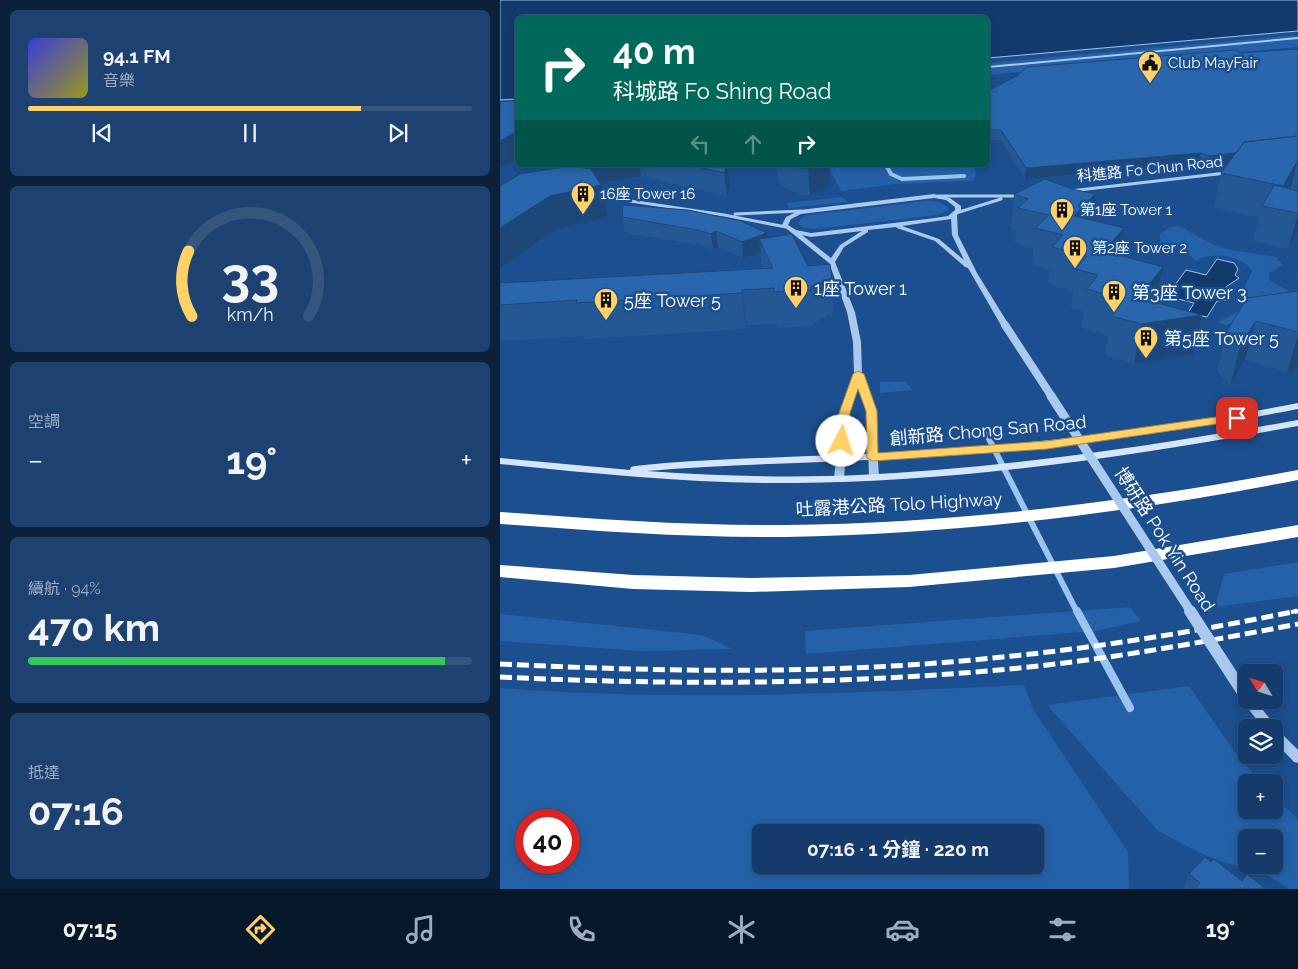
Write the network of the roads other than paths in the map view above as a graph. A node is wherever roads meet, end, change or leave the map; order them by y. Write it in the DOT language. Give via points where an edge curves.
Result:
graph roads {
  1 [pos="1298,38"];
  2 [pos="990,67"];
  3 [pos="1234,172"];
  4 [pos="1065,191"];
  5 [pos="587,195"];
  6 [pos="1024,196"];
  7 [pos="925,197"];
  8 [pos="1004,198"];
  9 [pos="806,211"];
  10 [pos="724,214"];
  11 [pos="955,214"];
  12 [pos="892,226"];
  13 [pos="786,227"];
  14 [pos="870,229"];
  15 [pos="794,232"];
  16 [pos="832,262"];
  17 [pos="974,273"];
  18 [pos="858,374"];
  19 [pos="1298,406"];
  20 [pos="1298,423"];
  21 [pos="873,458"];
  22 [pos="840,459"];
  23 [pos="500,461"];
  24 [pos="619,471"];
  25 [pos="1298,475"];
  26 [pos="874,477"];
  27 [pos="840,478"];
  28 [pos="500,518"];
  29 [pos="1298,532"];
  30 [pos="500,571"];
  31 [pos="1238,684"];
  32 [pos="1255,709"];
  33 [pos="1263,719"];
  34 [pos="1283,742"];
  35 [pos="1298,758"];
  1 -- 2 [label="street"];
  3 -- 4 [label="street, 科進路 Fo Chun Road"];
  5 -- 10 [label="street"];
  6 -- 8 [label="street"];
  7 -- 8 [label="street"];
  7 -- 9 [label="street"];
  7 -- 11 [label="street" via="952,201 958,206"];
  8 -- 11 [label="street"];
  9 -- 10 [label="street"];
  9 -- 13 [label="street" via="788,218"];
  10 -- 13 [label="street"];
  11 -- 12 [label="street"];
  11 -- 17 [label="street, 博研路 Pok Yin Road" via="955,235"];
  12 -- 14 [label="street"];
  12 -- 17 [label="street, 博研路 Pok Yin Road" via="942,243"];
  13 -- 15 [label="street"];
  14 -- 15 [label="street" via="824,234"];
  14 -- 16 [label="street" via="842,246"];
  15 -- 16 [label="street"];
  16 -- 18 [label="street" via="851,312 857,342"];
  17 -- 31 [label="street, 博研路 Pok Yin Road, bridge"];
  18 -- 21 [label="street" via="871,411"];
  18 -- 22 [label="street" via="845,413"];
  19 -- 21 [label="main road, 創新路 Chong San Road" via="1205,423 1047,445"];
  20 -- 26 [label="main road, 創新路 Chong San Road" via="1056,461"];
  21 -- 22 [label="main road, 創新路 Chong San Road"];
  21 -- 26 [label="street"];
  22 -- 24 [label="main road, 創新路 Chong San Road" via="670,465"];
  22 -- 27 [label="street"];
  23 -- 24 [label="main road, 創新路 Chong San Road"];
  24 -- 27 [label="main road, 創新路 Chong San Road" via="664,477"];
  25 -- 28 [label="highway, 吐露港公路 Tolo Highway" via="1146,503 947,524 742,530"];
  26 -- 27 [label="main road, 創新路 Chong San Road"];
  29 -- 30 [label="highway" via="1114,562 959,577 751,585 633,582"];
  32 -- 33 [label="street, 博研路 Pok Yin Road"];
  34 -- 35 [label="street"];
}
